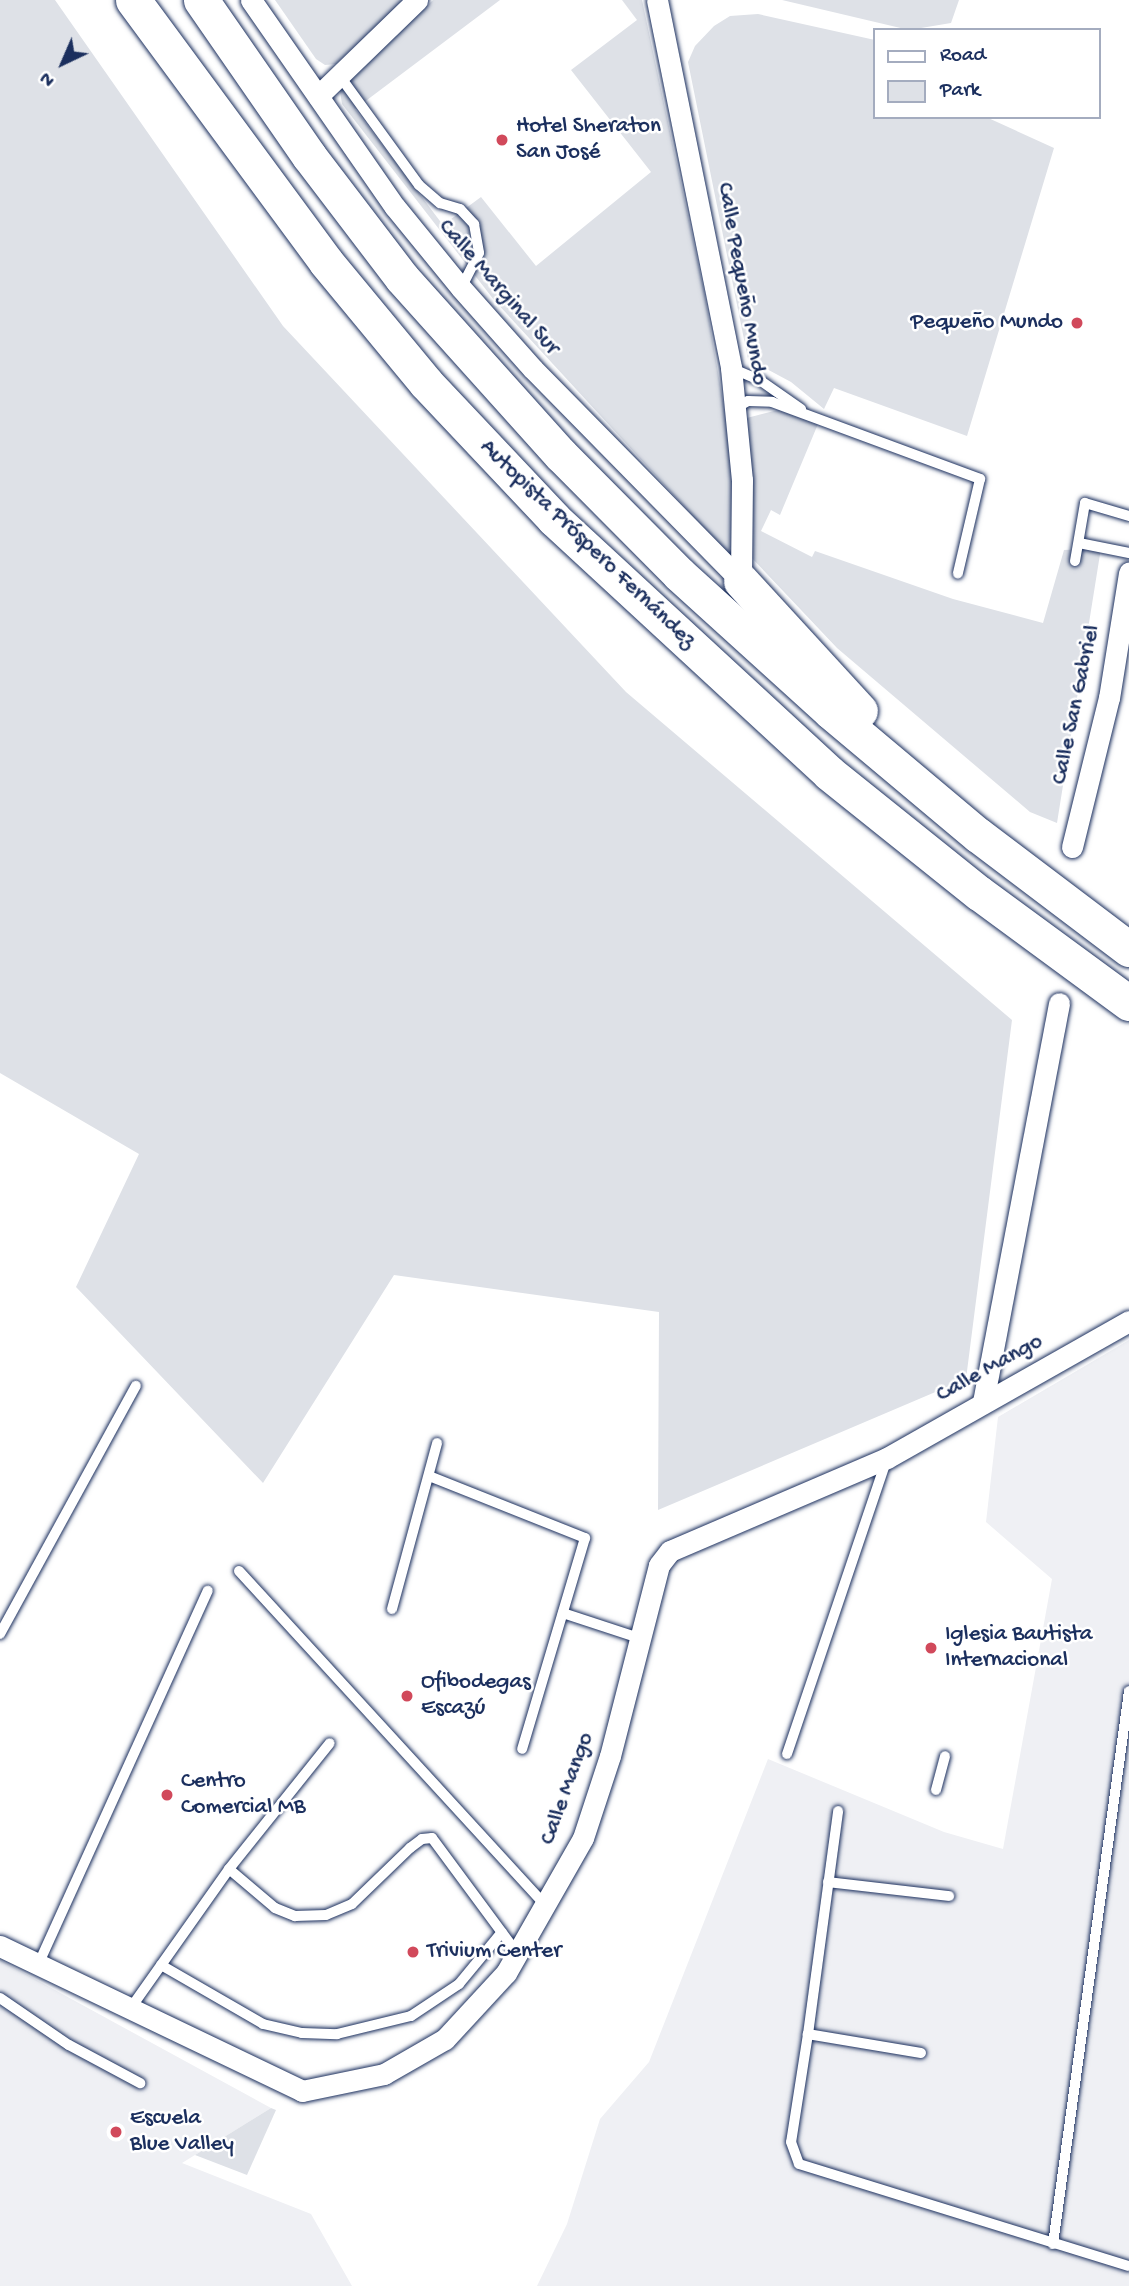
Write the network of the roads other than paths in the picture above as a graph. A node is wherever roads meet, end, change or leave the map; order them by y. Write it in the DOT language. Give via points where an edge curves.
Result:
graph roads {
  1 [pos="133,0"];
  2 [pos="201,0"];
  3 [pos="251,0"];
  4 [pos="417,0"];
  5 [pos="657,0"];
  6 [pos="339,75"];
  7 [pos="318,96"];
  8 [pos="461,288"];
  9 [pos="732,368"];
  10 [pos="736,408"];
  11 [pos="821,422"];
  12 [pos="1129,516"];
  13 [pos="1079,543"];
  14 [pos="1129,553"];
  15 [pos="1075,561"];
  16 [pos="958,573"];
  17 [pos="1129,573"];
  18 [pos="741,581"];
  19 [pos="978,835"];
  20 [pos="1072,847"];
  21 [pos="1129,949"];
  22 [pos="1059,1003"];
  23 [pos="1129,1003"];
  24 [pos="1129,1321"];
  25 [pos="135,1386"];
  26 [pos="983,1402"];
  27 [pos="437,1443"];
  28 [pos="887,1458"];
  29 [pos="429,1476"];
  30 [pos="239,1571"];
  31 [pos="208,1591"];
  32 [pos="392,1609"];
  33 [pos="563,1613"];
  34 [pos="0,1634"];
  35 [pos="642,1639"];
  36 [pos="1129,1691"];
  37 [pos="330,1743"];
  38 [pos="522,1749"];
  39 [pos="787,1754"];
  40 [pos="945,1756"];
  41 [pos="936,1790"];
  42 [pos="838,1811"];
  43 [pos="229,1869"];
  44 [pos="828,1882"];
  45 [pos="949,1896"];
  46 [pos="545,1905"];
  47 [pos="502,1932"];
  48 [pos="0,1945"];
  49 [pos="517,1952"];
  50 [pos="38,1965"];
  51 [pos="161,1965"];
  52 [pos="0,1998"];
  53 [pos="129,2011"];
  54 [pos="808,2034"];
  55 [pos="921,2053"];
  56 [pos="140,2084"];
  57 [pos="1053,2244"];
  58 [pos="1129,2266"];
  1 -- 23 [label="highway, Autopista Próspero Fernández" via="335,272 426,383 554,519 829,773 979,894"];
  2 -- 19 [label="highway, Autopista Próspero Fernández" via="401,278 561,455 719,610"];
  3 -- 7 [label="street, Calle Marginal Sur"];
  4 -- 6 [label="street"];
  5 -- 9 [label="street, Calle Pequeño Mundo"];
  6 -- 7 [label="street"];
  6 -- 8 [label="lane" via="419,185 440,203 460,209 474,224 479,253"];
  7 -- 8 [label="street, Calle Marginal Sur" via="395,208"];
  8 -- 18 [label="street, Calle Marginal Sur" via="533,369"];
  9 -- 10 [label="street, Calle Pequeño Mundo"];
  9 -- 11 [label="lane" via="761,381"];
  10 -- 11 [label="lane" via="748,401 772,402"];
  10 -- 18 [label="street, Calle Pequeño Mundo"];
  11 -- 16 [label="lane" via="979,479"];
  12 -- 13 [label="lane" via="1085,503"];
  13 -- 14 [label="lane"];
  13 -- 15 [label="lane"];
  17 -- 20 [label="street, Calle San Gabriel" via="1109,698"];
  18 -- 19 [label="highway"];
  19 -- 21 [label="highway, Autopista Próspero Fernández"];
  22 -- 26 [label="street"];
  24 -- 26 [label="street, Calle Mango"];
  25 -- 34 [label="lane"];
  26 -- 28 [label="street, Calle Mango"];
  27 -- 29 [label="lane"];
  28 -- 35 [label="street, Calle Mango" via="670,1551 659,1566"];
  28 -- 39 [label="lane"];
  29 -- 32 [label="lane"];
  29 -- 33 [label="lane" via="585,1538"];
  30 -- 46 [label="lane"];
  31 -- 50 [label="lane"];
  33 -- 35 [label="lane"];
  33 -- 38 [label="lane"];
  35 -- 46 [label="street, Calle Mango" via="583,1838"];
  36 -- 57 [label="lane"];
  37 -- 43 [label="lane"];
  40 -- 41 [label="lane"];
  42 -- 44 [label="lane"];
  43 -- 47 [label="lane" via="275,1908 295,1916 326,1915 352,1904 410,1848 432,1838"];
  43 -- 51 [label="lane"];
  44 -- 45 [label="lane"];
  44 -- 54 [label="lane"];
  46 -- 49 [label="street, Calle Mango"];
  47 -- 49 [label="lane"];
  47 -- 51 [label="lane" via="460,1984 411,2016 337,2034 302,2033 262,2024"];
  48 -- 50 [label="street, Calle Mango"];
  49 -- 53 [label="street, Calle Mango" via="506,1973 445,2039 384,2074 330,2088 302,2091"];
  50 -- 53 [label="street, Calle Mango"];
  51 -- 53 [label="lane"];
  52 -- 56 [label="lane" via="68,2045"];
  54 -- 55 [label="lane"];
  54 -- 57 [label="lane" via="791,2142 799,2164"];
  57 -- 58 [label="lane"];
}
